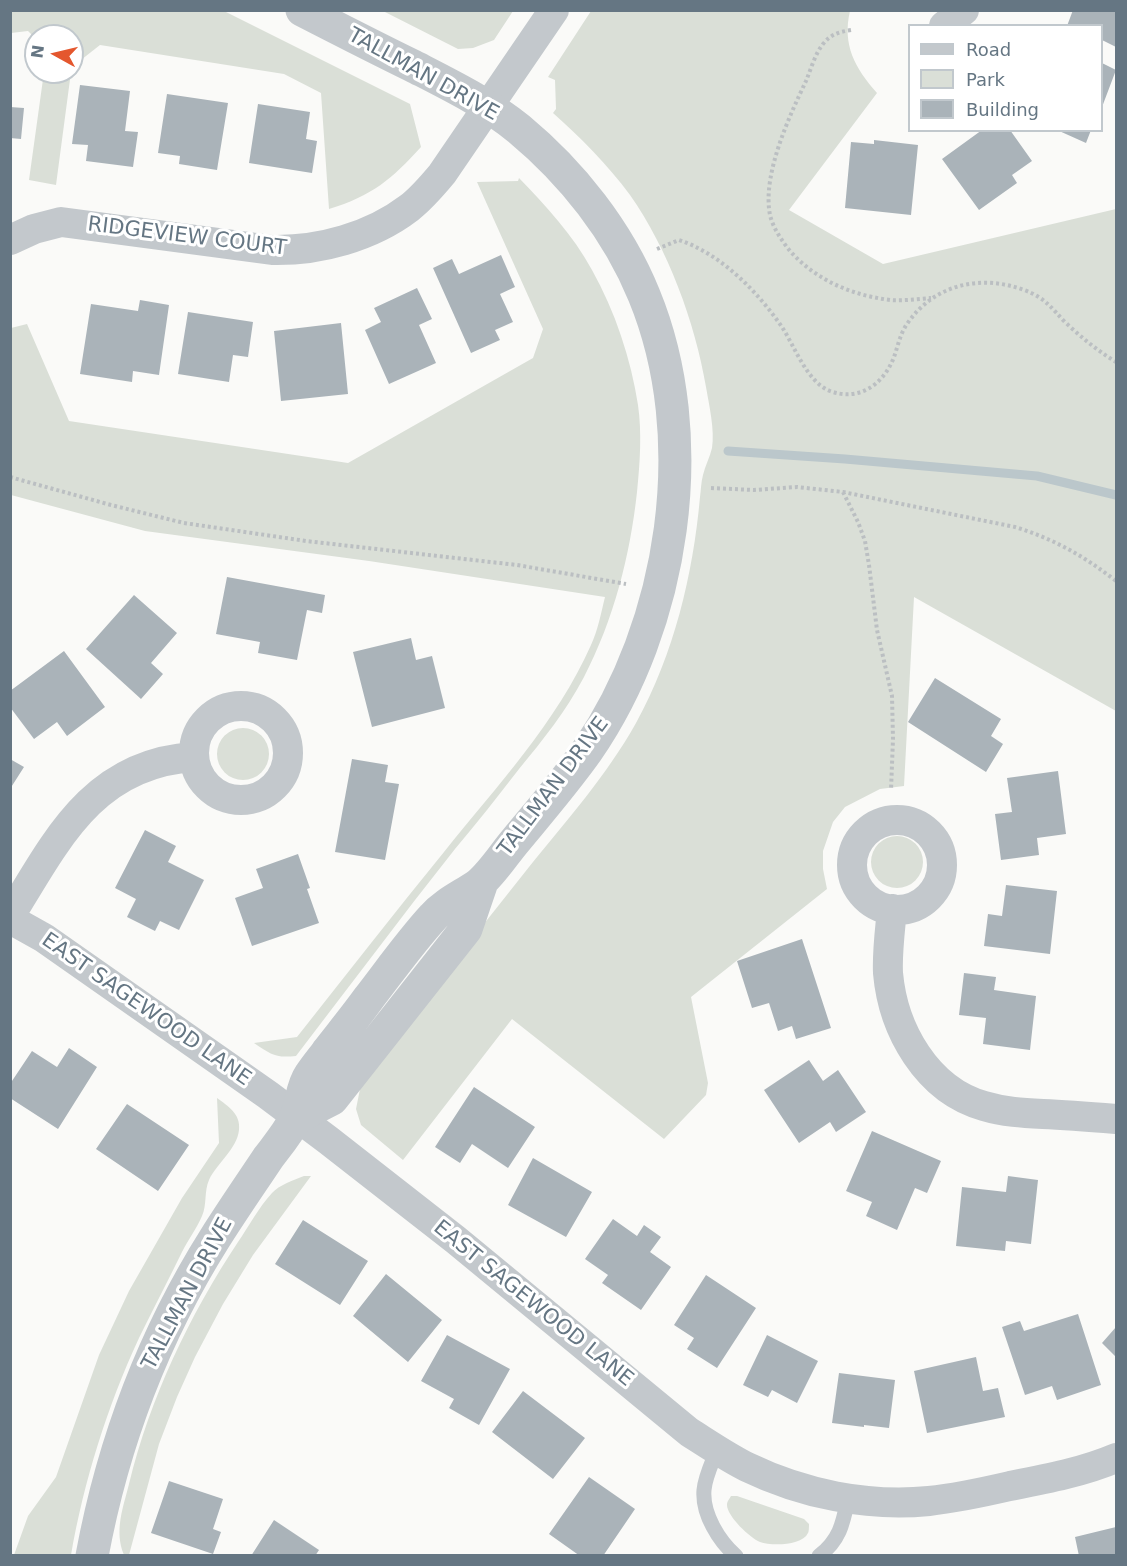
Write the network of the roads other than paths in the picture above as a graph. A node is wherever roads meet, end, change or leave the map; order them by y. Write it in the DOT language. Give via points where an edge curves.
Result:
graph roads {
  1 [pos="302,10"];
  2 [pos="554,10"];
  3 [pos="964,10"];
  4 [pos="946,24"];
  5 [pos="489,108"];
  6 [pos="10,240"];
  7 [pos="194,757"];
  8 [pos="892,909"];
  9 [pos="10,917"];
  10 [pos="297,1117"];
  11 [pos="1116,1119"];
  12 [pos="717,1450"];
  13 [pos="1116,1458"];
  14 [pos="848,1499"];
  15 [pos="92,1556"];
  16 [pos="736,1556"];
  17 [pos="819,1556"];
  1 -- 5 [label="street, TALLMAN DRIVE"];
  2 -- 5 [label="street, RIDGEVIEW COURT"];
  3 -- 4 [label="street"];
  5 -- 6 [label="street, RIDGEVIEW COURT" via="427,192 388,221 344,240 305,249 272,250 61,222"];
  5 -- 10 [label="street, TALLMAN DRIVE" via="518,128 576,185 606,226 637,280 650,312 664,360 673,414 671,518 659,586 631,673 588,750 482,882 436,912 307,1078"];
  7 -- 9 [label="street" via="138,769 96,795 66,828"];
  8 -- 11 [label="street" via="888,976 893,1000 907,1040 935,1078 960,1097 985,1107"];
  9 -- 10 [label="street, EAST SAGEWOOD LANE"];
  10 -- 12 [label="street, EAST SAGEWOOD LANE" via="456,1240 689,1432"];
  10 -- 15 [label="street, TALLMAN DRIVE" via="213,1241 158,1343 120,1438"];
  12 -- 14 [label="street, EAST SAGEWOOD LANE" via="784,1482"];
  12 -- 16 [label="lane" via="706,1479 706,1508 724,1545"];
  13 -- 14 [label="street, EAST SAGEWOOD LANE" via="964,1496 904,1502"];
  14 -- 17 [label="lane" via="836,1539"];
}
